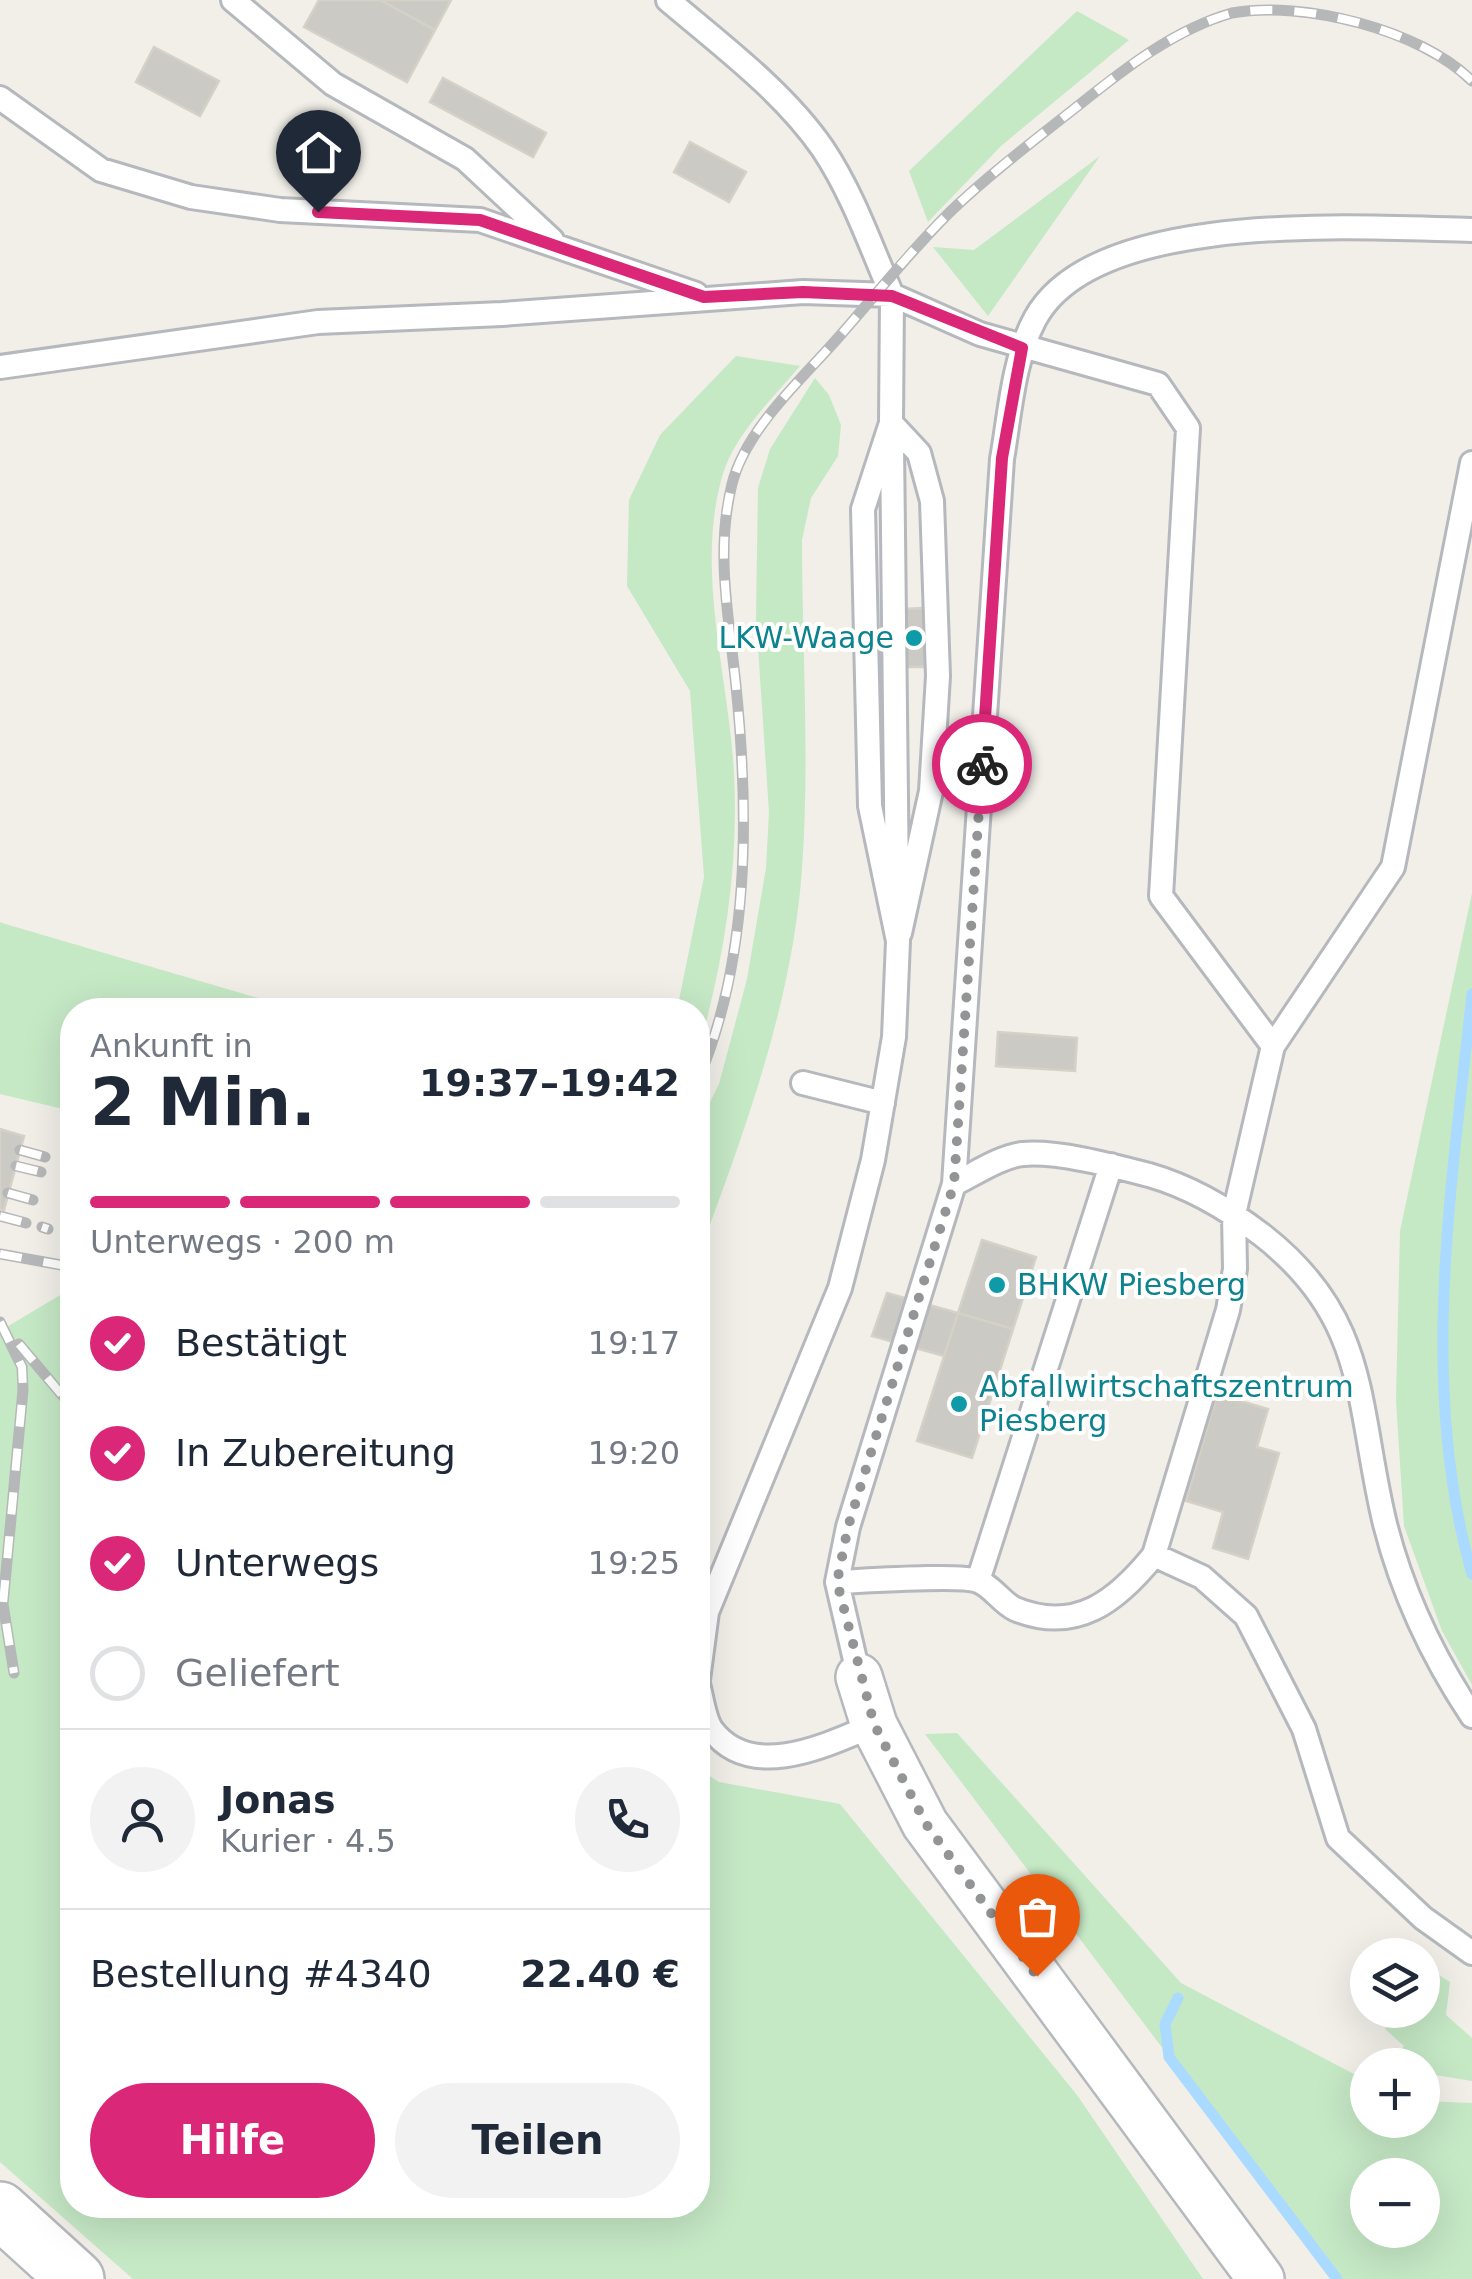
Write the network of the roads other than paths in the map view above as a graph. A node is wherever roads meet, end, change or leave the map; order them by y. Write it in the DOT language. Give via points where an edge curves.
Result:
graph roads {
  1 [pos="233,0"];
  2 [pos="668,0"];
  3 [pos="0,98"];
  4 [pos="1472,230"];
  5 [pos="554,243"];
  6 [pos="892,296"];
  7 [pos="704,297"];
  8 [pos="1022,348"];
  9 [pos="0,367"];
  10 [pos="891,423"];
  11 [pos="1472,463"];
  12 [pos="898,941"];
  13 [pos="1273,1046"];
  14 [pos="803,1083"];
  15 [pos="883,1103"];
  16 [pos="1111,1165"];
  17 [pos="954,1184"];
  18 [pos="1234,1214"];
  19 [pos="1154,1555"];
  20 [pos="978,1581"];
  21 [pos="837,1582"];
  22 [pos="710,1607"];
  23 [pos="860,1677"];
  24 [pos="1472,1716"];
  25 [pos="710,1724"];
  26 [pos="874,1724"];
  27 [pos="1472,1952"];
  28 [pos="1,2214"];
  29 [pos="76,2279"];
  30 [pos="1261,2279"];
  1 -- 5 [label="lane" via="332,84 465,159"];
  2 -- 6 [label="lane" via="794,113 823,150"];
  3 -- 5 [label="lane" via="101,170 191,197 280,210 480,220"];
  4 -- 8 [label="lane" via="1245,232 1145,244 1082,269 1037,314"];
  5 -- 7 [label="lane"];
  6 -- 7 [label="lane"];
  6 -- 8 [label="lane"];
  6 -- 10 [label="lane"];
  7 -- 9 [label="lane" via="318,322"];
  8 -- 13 [label="lane" via="1158,384 1188,428 1161,896"];
  8 -- 17 [label="lane" via="1002,458"];
  10 -- 12 [label="lane" via="864,509 864,565 870,806"];
  10 -- 12 [label="lane" via="919,453 932,500 938,676 931,791"];
  11 -- 13 [label="lane" via="1393,867"];
  12 -- 15 [label="lane"];
  13 -- 18 [label="lane"];
  14 -- 15 [label="lane"];
  15 -- 22 [label="lane" via="840,1288"];
  16 -- 17 [label="lane" via="1021,1154"];
  16 -- 18 [label="lane" via="1177,1183"];
  16 -- 20 [label="lane"];
  17 -- 21 [label="lane"];
  18 -- 19 [label="lane" via="1228,1310"];
  18 -- 24 [label="lane" via="1300,1265 1334,1311 1360,1386 1385,1524 1410,1608"];
  19 -- 20 [label="lane" via="1128,1588 1089,1615 1051,1618 1013,1608"];
  19 -- 27 [label="lane" via="1202,1577 1246,1616 1304,1729 1338,1838 1423,1918"];
  20 -- 21 [label="lane"];
  21 -- 23 [label="lane"];
  23 -- 26 [label="street"];
  25 -- 26 [label="lane" via="738,1754 781,1756"];
  26 -- 30 [label="street" via="926,1824"];
  28 -- 29 [label="street"];
}
